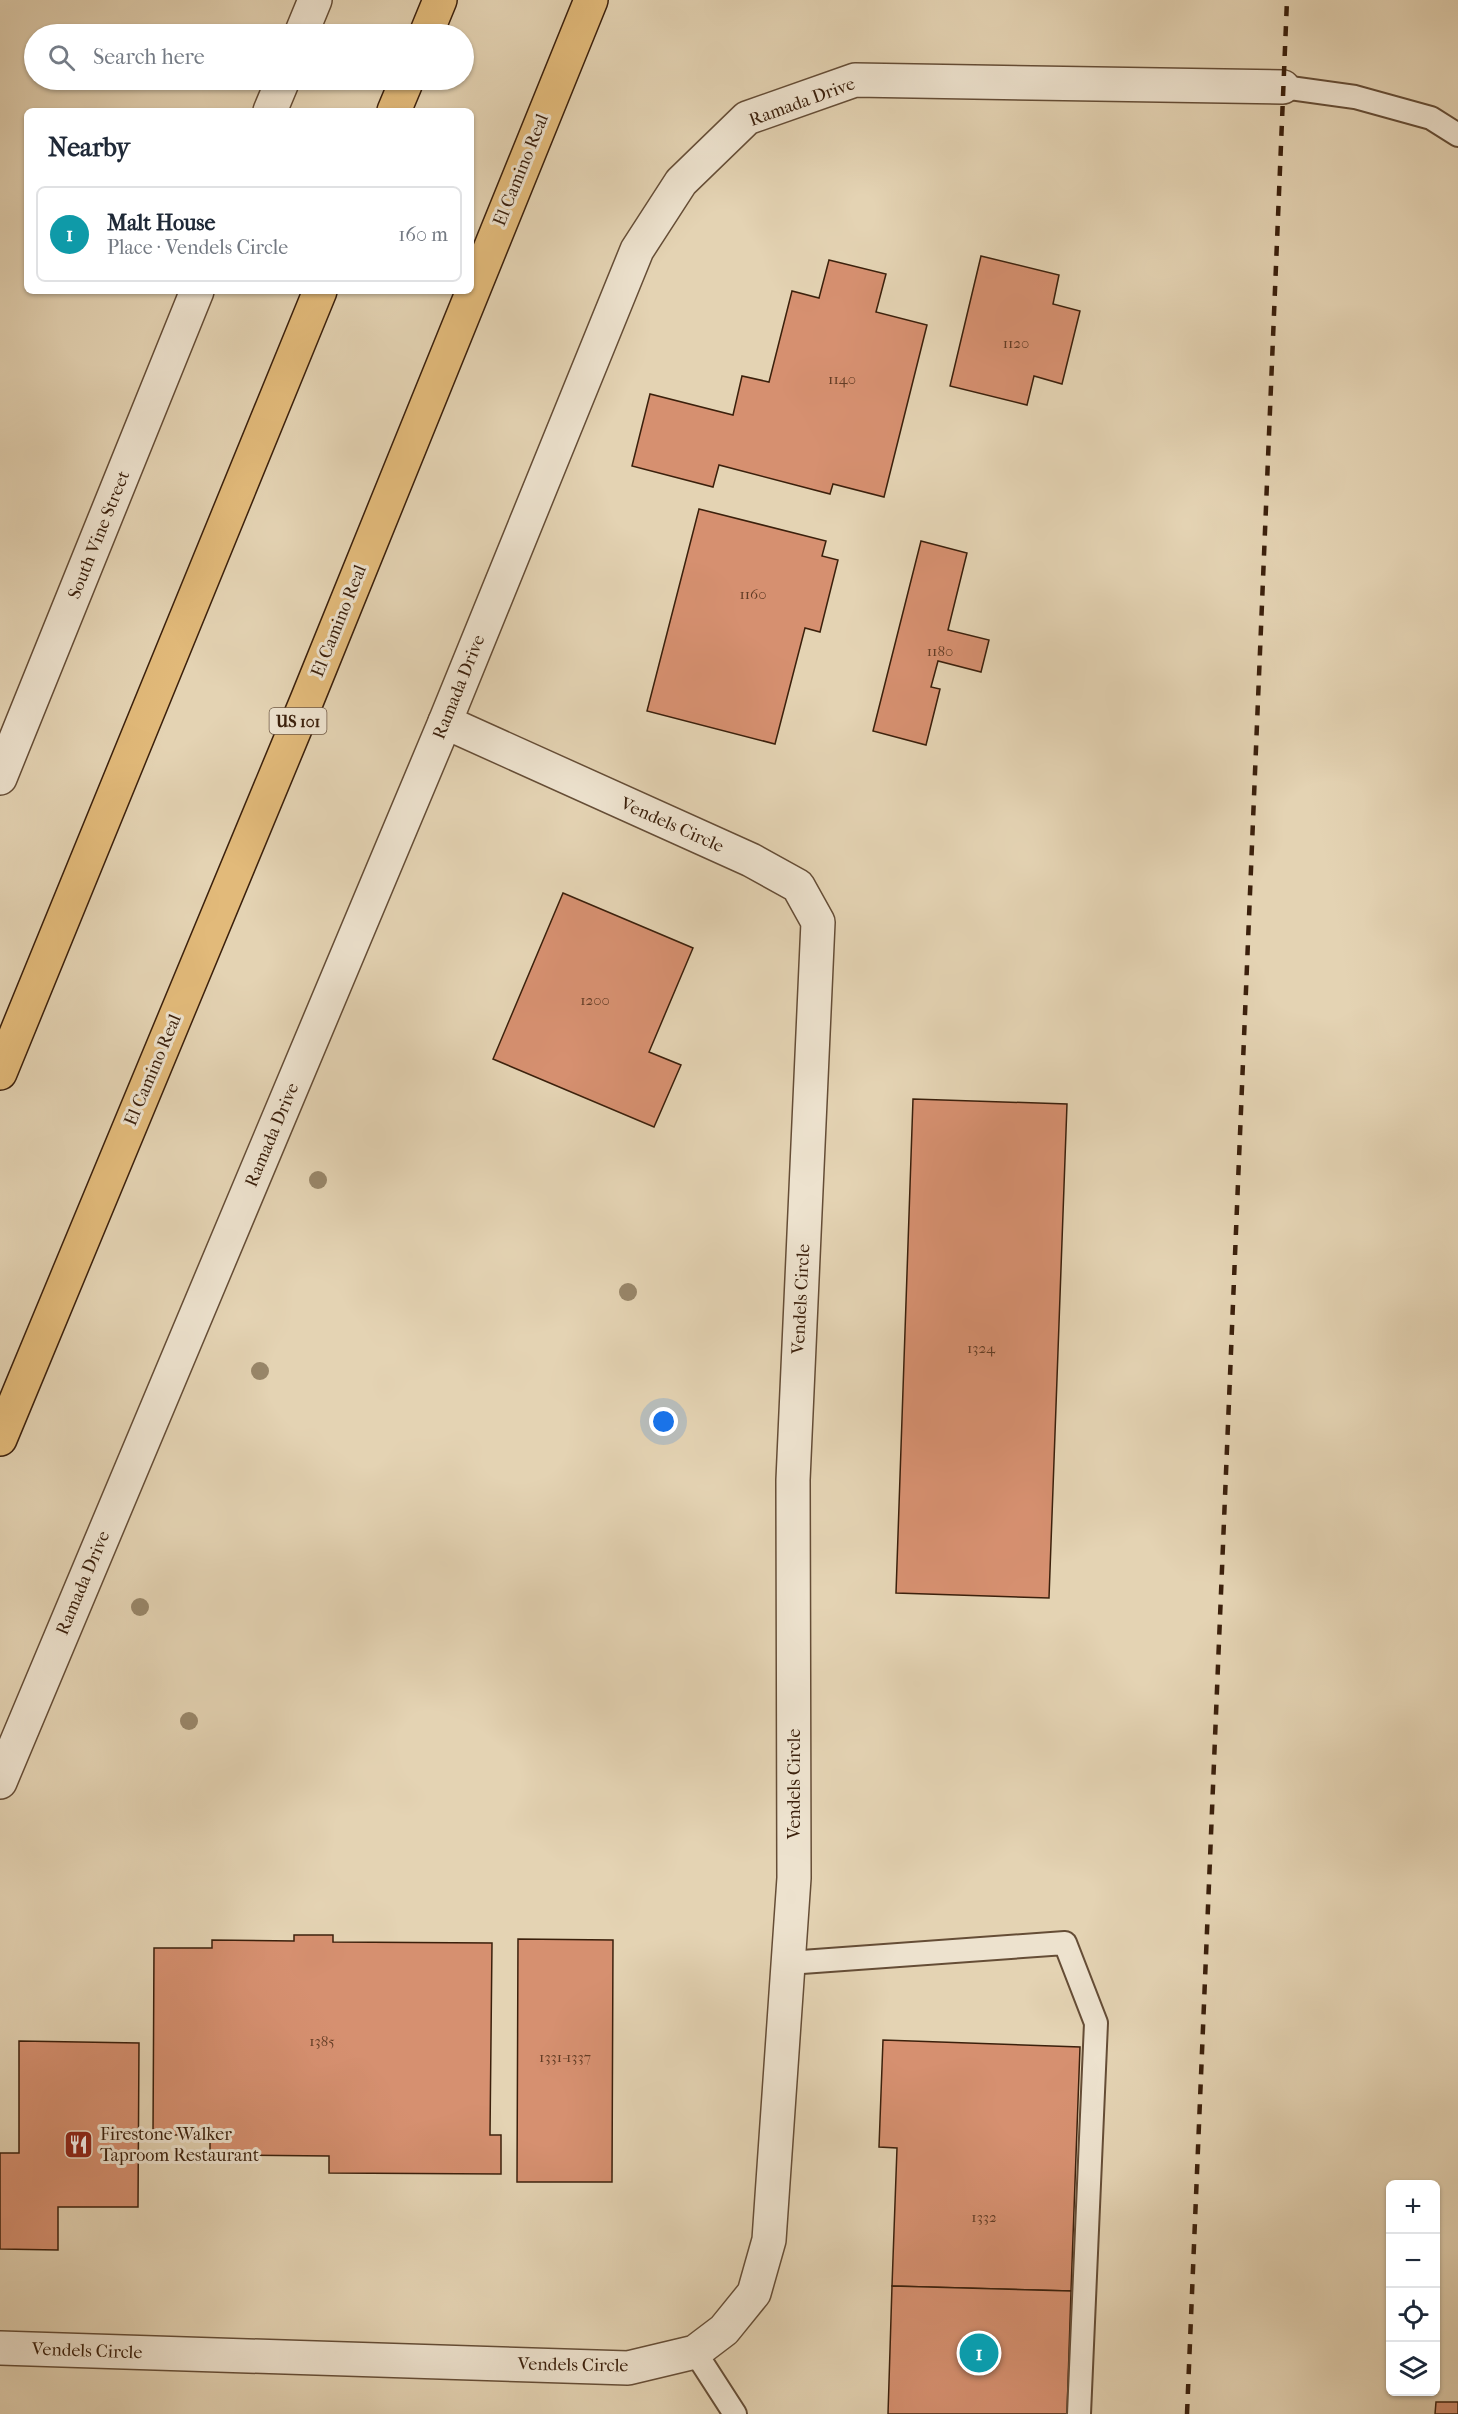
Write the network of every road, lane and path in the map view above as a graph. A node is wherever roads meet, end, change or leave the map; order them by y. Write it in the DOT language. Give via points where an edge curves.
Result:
graph roads {
  1 [pos="315,0"];
  2 [pos="440,0"];
  3 [pos="591,0"];
  4 [pos="305,24"];
  5 [pos="430,24"];
  6 [pos="1283,87"];
  7 [pos="279,90"];
  8 [pos="403,90"];
  9 [pos="271,108"];
  10 [pos="395,108"];
  11 [pos="1458,135"];
  12 [pos="474,288"];
  13 [pos="196,294"];
  14 [pos="319,294"];
  15 [pos="472,294"];
  16 [pos="445,722"];
  17 [pos="0,778"];
  18 [pos="0,1073"];
  19 [pos="0,1439"];
  20 [pos="0,1782"];
  21 [pos="788,1963"];
  22 [pos="0,2348"];
  23 [pos="695,2352"];
  24 [pos="735,2414"];
  25 [pos="1079,2414"];
  1 -- 4 [label="street"];
  2 -- 5 [label="highway"];
  3 -- 12 [label="highway, El Camino Real / US 101"];
  6 -- 11 [label="lane" via="1355,97 1431,118"];
  6 -- 16 [label="street, Ramada Drive" via="855,80 747,118 681,182 638,250"];
  7 -- 9 [label="street"];
  8 -- 10 [label="highway"];
  13 -- 17 [label="street, South Vine Street"];
  14 -- 18 [label="highway"];
  15 -- 19 [label="highway, El Camino Real / US 101"];
  16 -- 20 [label="street, Ramada Drive"];
  16 -- 21 [label="street, Vendels Circle" via="751,860 798,886 818,921 793,1480 794,1878"];
  21 -- 23 [label="street, Vendels Circle" via="769,2240 754,2293 724,2330"];
  21 -- 25 [label="lane" via="1065,1943 1096,2023"];
  22 -- 23 [label="street, Vendels Circle" via="628,2368"];
  23 -- 24 [label="lane"];
}
